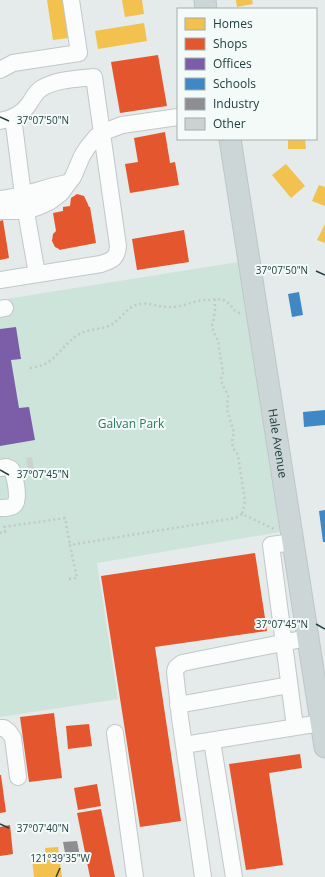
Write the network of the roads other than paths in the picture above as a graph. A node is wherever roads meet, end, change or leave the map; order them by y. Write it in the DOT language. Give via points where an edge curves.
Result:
graph roads {
  1 [pos="71,0"];
  2 [pos="0,70"];
  3 [pos="177,117"];
  4 [pos="6,119"];
  5 [pos="101,132"];
  6 [pos="230,140"];
  7 [pos="67,183"];
  8 [pos="23,195"];
  9 [pos="0,199"];
  10 [pos="0,211"];
  11 [pos="26,211"];
  12 [pos="37,274"];
  13 [pos="0,280"];
  14 [pos="0,468"];
  15 [pos="0,508"];
  16 [pos="286,537"];
  17 [pos="308,638"];
  18 [pos="283,642"];
  19 [pos="289,684"];
  20 [pos="178,705"];
  21 [pos="321,723"];
  22 [pos="0,728"];
  23 [pos="295,728"];
  24 [pos="115,734"];
  25 [pos="212,741"];
  26 [pos="184,745"];
  27 [pos="325,747"];
  28 [pos="18,777"];
  29 [pos="135,877"];
  30 [pos="203,877"];
  31 [pos="234,877"];
  1 -- 2 [label="lane" via="79,53 13,63"];
  3 -- 5 [label="lane" via="122,125"];
  4 -- 5 [label="lane" via="24,110 41,88 58,82 94,77"];
  4 -- 8 [label="lane"];
  5 -- 7 [label="lane" via="87,148 73,177"];
  5 -- 12 [label="lane" via="118,246 117,254 101,264"];
  6 -- 16 [label="main road, Hale Avenue"];
  7 -- 8 [label="lane"];
  7 -- 11 [label="lane" via="61,193 49,202"];
  8 -- 9 [label="lane"];
  8 -- 11 [label="lane"];
  10 -- 11 [label="lane"];
  11 -- 12 [label="lane"];
  12 -- 13 [label="lane"];
  14 -- 15 [label="lane" via="12,469 17,498 13,506"];
  16 -- 17 [label="main road, Hale Avenue"];
  16 -- 18 [label="lane" via="271,545"];
  17 -- 18 [label="lane"];
  17 -- 21 [label="main road, Hale Avenue"];
  18 -- 19 [label="lane"];
  18 -- 20 [label="lane" via="182,663 174,672"];
  19 -- 20 [label="lane"];
  19 -- 23 [label="lane"];
  20 -- 26 [label="lane"];
  21 -- 23 [label="lane"];
  21 -- 27 [label="main road, Hale Avenue"];
  22 -- 28 [label="lane" via="4,728 13,738"];
  23 -- 25 [label="lane"];
  24 -- 29 [label="lane"];
  25 -- 26 [label="lane"];
  25 -- 31 [label="lane"];
  26 -- 30 [label="lane"];
}
